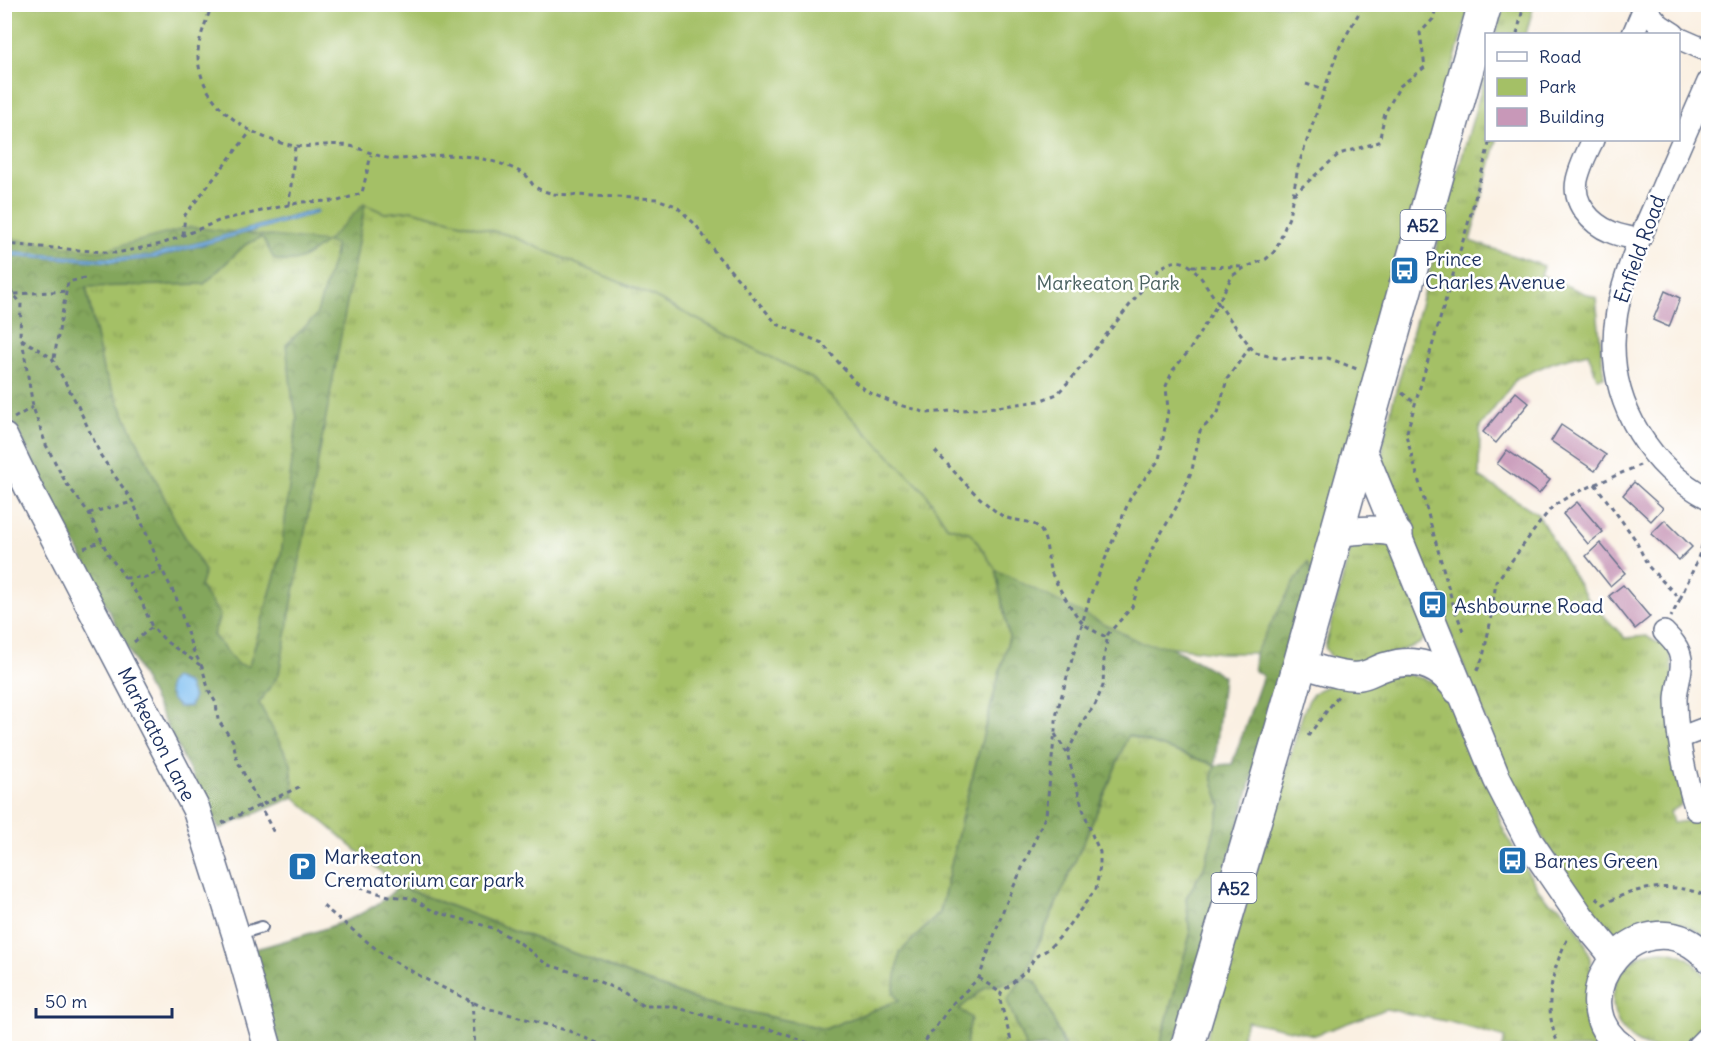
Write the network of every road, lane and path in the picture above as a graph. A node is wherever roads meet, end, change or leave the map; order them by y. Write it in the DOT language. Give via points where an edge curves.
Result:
graph roads {
  1 [pos="212,4"];
  2 [pos="1364,4"];
  3 [pos="1437,4"];
  4 [pos="1485,4"];
  5 [pos="1524,4"];
  6 [pos="1642,6"];
  7 [pos="1516,33"];
  8 [pos="1633,33"];
  9 [pos="1672,33"];
  10 [pos="1680,39"];
  11 [pos="1708,51"];
  12 [pos="1708,82"];
  13 [pos="1306,84"];
  14 [pos="1324,90"];
  15 [pos="251,131"];
  16 [pos="1490,141"];
  17 [pos="1593,141"];
  18 [pos="295,146"];
  19 [pos="371,154"];
  20 [pos="1293,195"];
  21 [pos="289,205"];
  22 [pos="183,235"];
  23 [pos="1639,240"];
  24 [pos="4,244"];
  25 [pos="1192,266"];
  26 [pos="1246,267"];
  27 [pos="89,277"];
  28 [pos="4,283"];
  29 [pos="67,291"];
  30 [pos="14,294"];
  31 [pos="1218,303"];
  32 [pos="22,339"];
  33 [pos="1250,347"];
  34 [pos="53,360"];
  35 [pos="1381,378"];
  36 [pos="33,407"];
  37 [pos="4,422"];
  38 [pos="4,437"];
  39 [pos="1361,446"];
  40 [pos="935,451"];
  41 [pos="1655,457"];
  42 [pos="1595,484"];
  43 [pos="1708,498"];
  44 [pos="133,502"];
  45 [pos="89,513"];
  46 [pos="1708,528"];
  47 [pos="1337,533"];
  48 [pos="1398,534"];
  49 [pos="162,570"];
  50 [pos="125,578"];
  51 [pos="1680,599"];
  52 [pos="1082,623"];
  53 [pos="1664,632"];
  54 [pos="1464,633"];
  55 [pos="1108,638"];
  56 [pos="1474,662"];
  57 [pos="1300,663"];
  58 [pos="202,667"];
  59 [pos="1477,670"];
  60 [pos="1480,679"];
  61 [pos="1340,694"];
  62 [pos="1467,706"];
  63 [pos="1708,727"];
  64 [pos="1054,733"];
  65 [pos="1679,738"];
  66 [pos="1303,743"];
  67 [pos="1067,753"];
  68 [pos="299,787"];
  69 [pos="260,806"];
  70 [pos="1696,810"];
  71 [pos="204,831"];
  72 [pos="274,833"];
  73 [pos="360,888"];
  74 [pos="1594,897"];
  75 [pos="1604,904"];
  76 [pos="323,906"];
  77 [pos="262,927"];
  78 [pos="1563,930"];
  79 [pos="236,935"];
  80 [pos="1569,937"];
  81 [pos="1614,957"];
  82 [pos="1708,958"];
  83 [pos="979,978"];
  84 [pos="1000,993"];
  85 [pos="472,1001"];
  86 [pos="1708,1040"];
  87 [pos="921,1047"];
  88 [pos="268,1048"];
  89 [pos="475,1048"];
  90 [pos="609,1048"];
  91 [pos="813,1048"];
  92 [pos="899,1048"];
  93 [pos="1013,1048"];
  94 [pos="1187,1048"];
  95 [pos="1623,1048"];
  96 [pos="1700,1048"];
  1 -- 15 [label="path" via="198,51 204,80 216,102"];
  2 -- 14 [label="path" via="1338,50"];
  3 -- 20 [label="path" via="1433,19 1420,33 1425,67 1400,86 1385,112 1379,142 1339,154"];
  4 -- 35 [label="highway, A52"];
  5 -- 7 [label="path"];
  6 -- 8 [label="street"];
  6 -- 9 [label="street"];
  10 -- 11 [label="street"];
  12 -- 23 [label="street, Enfield Road"];
  13 -- 14 [label="path"];
  14 -- 20 [label="path" via="1298,167"];
  15 -- 18 [label="path"];
  15 -- 22 [label="path" via="185,215"];
  16 -- 54 [label="path" via="1406,435"];
  17 -- 23 [label="street" via="1576,181 1581,207 1611,232"];
  18 -- 19 [label="path" via="342,145"];
  18 -- 21 [label="path"];
  19 -- 21 [label="path" via="362,193 338,201"];
  19 -- 25 [label="path" via="396,159 465,156 524,174 539,189 554,194 669,202 696,225 777,324 822,343 855,382 870,393 927,413 1008,406 1057,394 1162,266 1176,261"];
  20 -- 26 [label="path" via="1289,217 1274,252"];
  21 -- 22 [label="path" via="221,220"];
  22 -- 24 [label="path" via="162,244 116,253"];
  23 -- 41 [label="street, Enfield Road" via="1618,300 1615,367 1625,406"];
  25 -- 26 [label="path"];
  25 -- 31 [label="path"];
  26 -- 31 [label="path" via="1232,276"];
  27 -- 29 [label="path" via="68,282"];
  28 -- 30 [label="path"];
  29 -- 30 [label="path"];
  29 -- 34 [label="path"];
  30 -- 32 [label="path" via="21,303"];
  31 -- 33 [label="path"];
  31 -- 52 [label="path" via="1166,386 1168,411 1159,460 1131,496"];
  32 -- 34 [label="path"];
  32 -- 36 [label="path"];
  33 -- 35 [label="path" via="1255,353 1272,358 1328,358"];
  33 -- 55 [label="path" via="1227,379 1218,413 1200,431 1192,470 1177,506 1156,542 1132,607"];
  34 -- 44 [label="path" via="101,456"];
  35 -- 39 [label="highway, A52"];
  36 -- 37 [label="path"];
  36 -- 45 [label="path" via="46,445 66,483"];
  38 -- 71 [label="street, Markeaton Lane"];
  39 -- 47 [label="highway, A52"];
  39 -- 48 [label="street"];
  40 -- 52 [label="path" via="1002,516 1039,529 1048,550 1050,570"];
  41 -- 42 [label="path"];
  41 -- 43 [label="street, Enfield Road" via="1683,483"];
  42 -- 51 [label="path" via="1635,539 1648,566"];
  42 -- 59 [label="path" via="1553,506 1501,573 1493,592 1490,624"];
  44 -- 45 [label="path"];
  44 -- 49 [label="path"];
  45 -- 50 [label="path" via="108,554"];
  46 -- 51 [label="path"];
  47 -- 48 [label="street" via="1385,530"];
  47 -- 57 [label="highway, A52"];
  48 -- 62 [label="street"];
  49 -- 50 [label="path"];
  49 -- 58 [label="path"];
  50 -- 58 [label="path" via="141,600 152,627"];
  51 -- 53 [label="path"];
  52 -- 55 [label="path"];
  52 -- 64 [label="path"];
  53 -- 65 [label="street" via="1676,642 1681,660 1676,699"];
  55 -- 67 [label="path" via="1103,686"];
  56 -- 59 [label="path"];
  57 -- 62 [label="street" via="1361,676 1395,664 1424,663 1442,673"];
  57 -- 94 [label="highway, A52"];
  58 -- 69 [label="path" via="218,720 233,741 237,760"];
  59 -- 60 [label="path"];
  61 -- 66 [label="path"];
  62 -- 81 [label="street" via="1497,779 1530,843 1580,916"];
  63 -- 65 [label="street"];
  64 -- 67 [label="path"];
  64 -- 83 [label="path" via="1046,814 1004,908"];
  65 -- 70 [label="street"];
  67 -- 84 [label="path" via="1100,852 1096,889 1059,938"];
  68 -- 69 [label="path"];
  69 -- 71 [label="path"];
  69 -- 72 [label="path"];
  71 -- 79 [label="street, Markeaton Lane"];
  73 -- 91 [label="path" via="412,898 433,911 493,928 546,964 623,992 643,1006 671,1006 746,1027 767,1028"];
  74 -- 75 [label="path"];
  76 -- 85 [label="path" via="385,956"];
  77 -- 79 [label="lane"];
  78 -- 80 [label="path"];
  79 -- 88 [label="street, Markeaton Lane"];
  81 -- 82 [label="street" via="1636,941 1664,936 1690,943"];
  81 -- 95 [label="street" via="1601,982 1599,1010 1610,1036"];
  83 -- 84 [label="path"];
  83 -- 87 [label="path" via="954,1002"];
  84 -- 93 [label="path"];
  85 -- 89 [label="path"];
  85 -- 90 [label="path" via="569,1031"];
  86 -- 96 [label="street"];
  87 -- 92 [label="path"];
}
